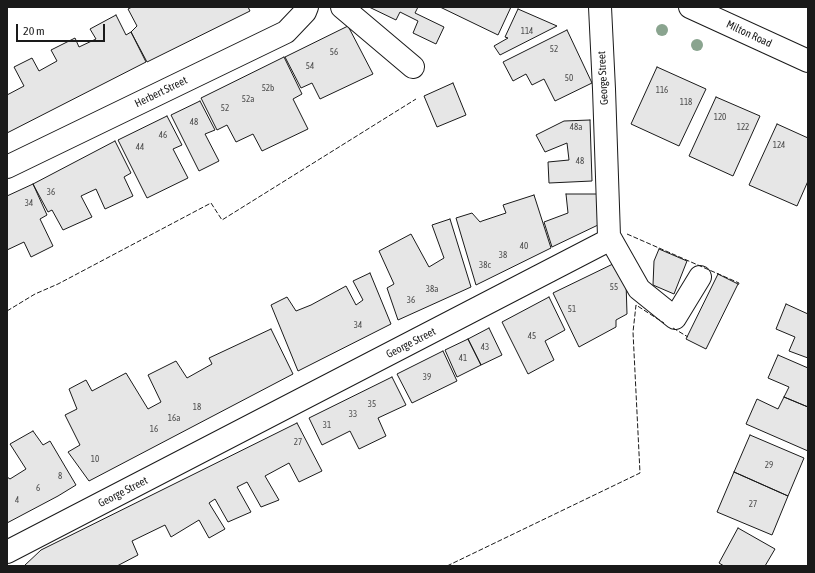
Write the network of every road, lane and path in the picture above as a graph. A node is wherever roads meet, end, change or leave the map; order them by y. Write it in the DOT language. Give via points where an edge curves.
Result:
graph roads {
  1 [pos="307,7"];
  2 [pos="342,7"];
  3 [pos="600,7"];
  4 [pos="690,7"];
  5 [pos="808,61"];
  6 [pos="413,67"];
  7 [pos="7,167"];
  8 [pos="609,236"];
  9 [pos="700,277"];
  10 [pos="7,552"];
  1 -- 7 [label="street, Herbert Street" via="286,32"];
  2 -- 6 [label="street"];
  3 -- 8 [label="street, George Street"];
  4 -- 5 [label="street, Milton Road"];
  8 -- 9 [label="street" via="639,289 675,318"];
  8 -- 10 [label="street, George Street" via="605,242"];
}
